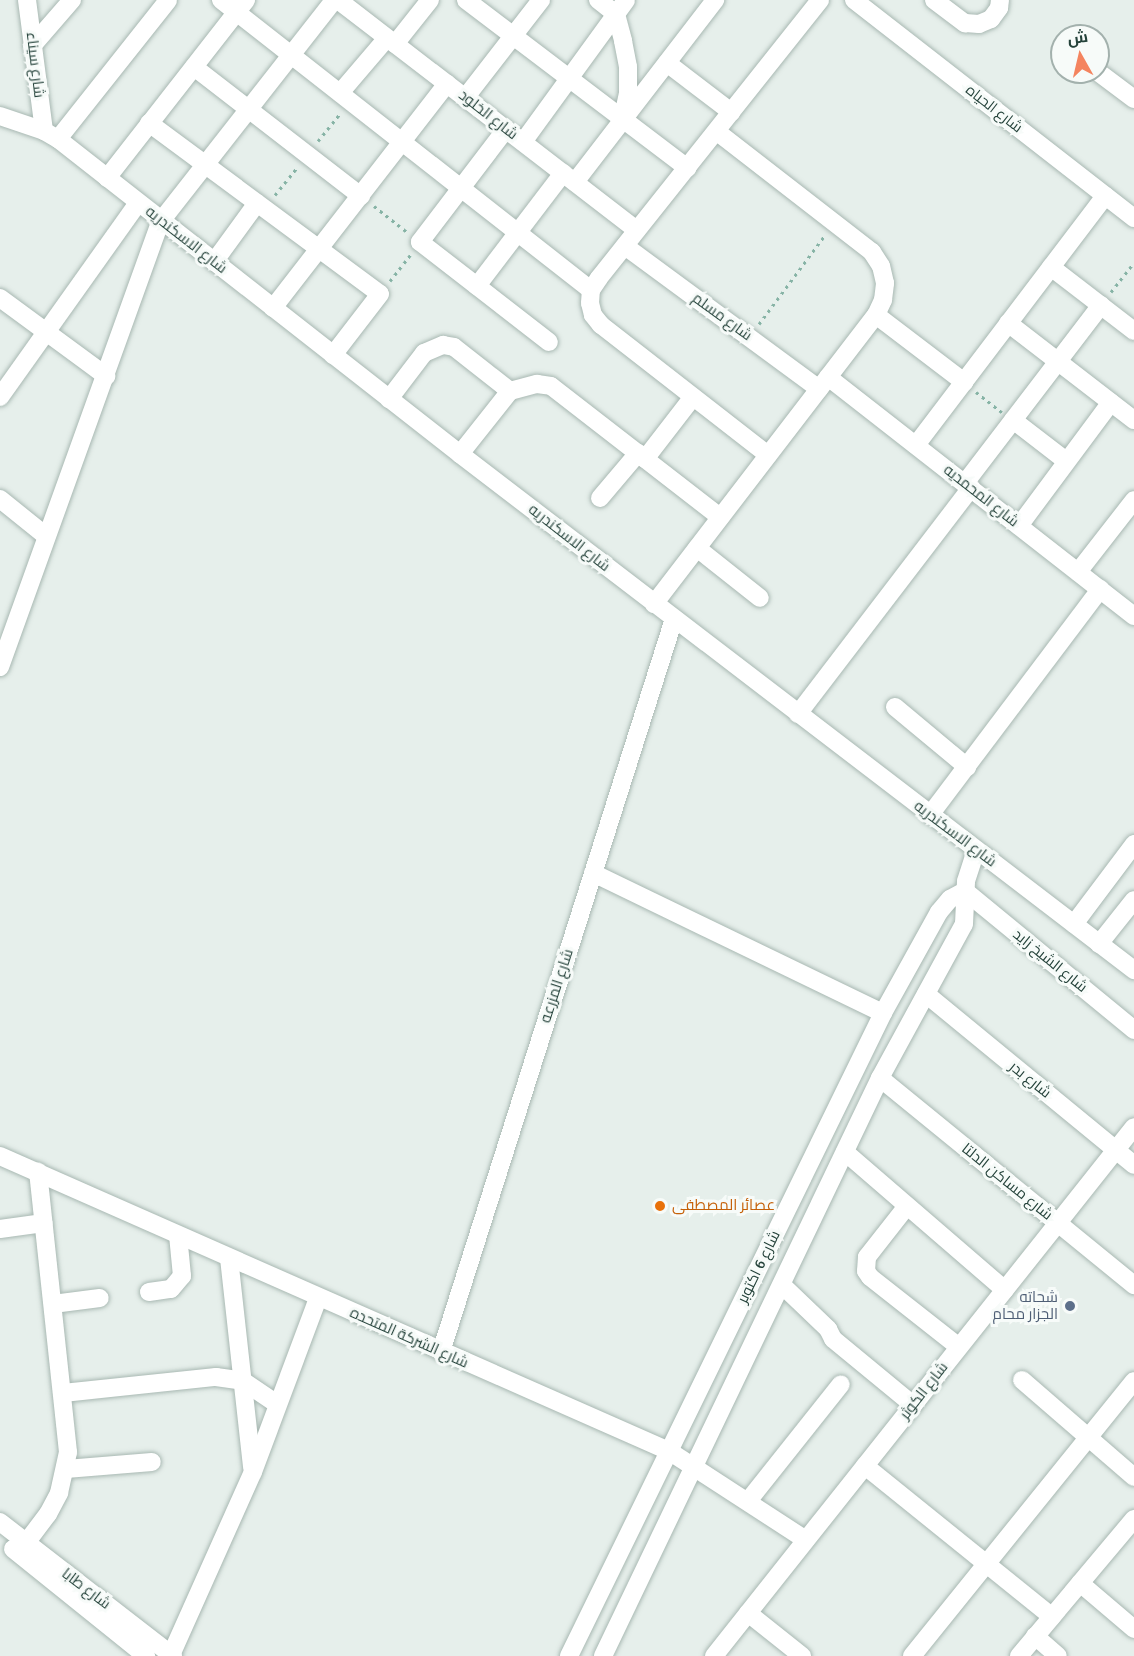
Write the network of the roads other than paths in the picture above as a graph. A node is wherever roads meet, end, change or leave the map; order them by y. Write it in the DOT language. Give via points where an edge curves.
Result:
graph roads {
  1 [pos="27,0"];
  2 [pos="72,0"];
  3 [pos="168,0"];
  4 [pos="221,0"];
  5 [pos="336,0"];
  6 [pos="430,0"];
  7 [pos="466,0"];
  8 [pos="541,0"];
  9 [pos="598,0"];
  10 [pos="820,0"];
  11 [pos="854,0"];
  12 [pos="934,0"];
  13 [pos="710,2"];
  14 [pos="995,3"];
  15 [pos="241,6"];
  16 [pos="621,7"];
  17 [pos="513,36"];
  18 [pos="391,41"];
  19 [pos="32,46"];
  20 [pos="291,55"];
  21 [pos="667,63"];
  22 [pos="194,67"];
  23 [pos="569,78"];
  24 [pos="1110,81"];
  25 [pos="447,84"];
  26 [pos="340,93"];
  27 [pos="465,98"];
  28 [pos="1134,99"];
  29 [pos="248,109"];
  30 [pos="731,112"];
  31 [pos="0,116"];
  32 [pos="623,119"];
  33 [pos="149,123"];
  34 [pos="506,129"];
  35 [pos="716,131"];
  36 [pos="51,135"];
  37 [pos="402,142"];
  38 [pos="523,142"];
  39 [pos="205,165"];
  40 [pos="687,168"];
  41 [pos="106,178"];
  42 [pos="569,178"];
  43 [pos="461,188"];
  44 [pos="361,196"];
  45 [pos="1105,196"];
  46 [pos="138,202"];
  47 [pos="257,203"];
  48 [pos="1134,218"];
  49 [pos="161,221"];
  50 [pos="638,230"];
  51 [pos="518,232"];
  52 [pos="625,246"];
  53 [pos="319,249"];
  54 [pos="214,262"];
  55 [pos="1051,267"];
  56 [pos="477,286"];
  57 [pos="591,290"];
  58 [pos="0,298"];
  59 [pos="1101,305"];
  60 [pos="273,308"];
  61 [pos="876,315"];
  62 [pos="1008,322"];
  63 [pos="1134,331"];
  64 [pos="46,332"];
  65 [pos="549,342"];
  66 [pos="333,355"];
  67 [pos="1058,361"];
  68 [pos="106,376"];
  69 [pos="964,382"];
  70 [pos="823,383"];
  71 [pos="510,391"];
  72 [pos="0,397"];
  73 [pos="693,397"];
  74 [pos="389,399"];
  75 [pos="1111,402"];
  76 [pos="1013,420"];
  77 [pos="1134,420"];
  78 [pos="916,445"];
  79 [pos="460,454"];
  80 [pos="768,455"];
  81 [pos="641,456"];
  82 [pos="1066,461"];
  83 [pos="968,486"];
  84 [pos="600,498"];
  85 [pos="0,499"];
  86 [pos="1134,500"];
  87 [pos="720,517"];
  88 [pos="1019,526"];
  89 [pos="46,536"];
  90 [pos="697,548"];
  91 [pos="1078,572"];
  92 [pos="1100,589"];
  93 [pos="759,598"];
  94 [pos="654,604"];
  95 [pos="1134,616"];
  96 [pos="674,619"];
  97 [pos="0,667"];
  98 [pos="895,707"];
  99 [pos="798,714"];
  100 [pos="967,767"];
  101 [pos="930,815"];
  102 [pos="1134,844"];
  103 [pos="976,850"];
  104 [pos="593,873"];
  105 [pos="965,891"];
  106 [pos="1134,900"];
  107 [pos="1074,924"];
  108 [pos="1099,944"];
  109 [pos="1134,970"];
  110 [pos="926,994"];
  111 [pos="883,1013"];
  112 [pos="1134,1030"];
  113 [pos="880,1078"];
  114 [pos="1134,1127"];
  115 [pos="1116,1150"];
  116 [pos="845,1152"];
  117 [pos="0,1156"];
  118 [pos="1134,1165"];
  119 [pos="38,1172"];
  120 [pos="907,1206"];
  121 [pos="44,1223"];
  122 [pos="1058,1223"];
  123 [pos="0,1229"];
  124 [pos="178,1235"];
  125 [pos="229,1258"];
  126 [pos="782,1285"];
  127 [pos="1134,1285"];
  128 [pos="1005,1290"];
  129 [pos="149,1292"];
  130 [pos="100,1298"];
  131 [pos="318,1298"];
  132 [pos="53,1304"];
  133 [pos="959,1347"];
  134 [pos="441,1352"];
  135 [pos="1022,1380"];
  136 [pos="243,1381"];
  137 [pos="1134,1381"];
  138 [pos="841,1384"];
  139 [pos="63,1393"];
  140 [pos="277,1404"];
  141 [pos="913,1406"];
  142 [pos="1088,1438"];
  143 [pos="669,1451"];
  144 [pos="152,1462"];
  145 [pos="865,1466"];
  146 [pos="695,1467"];
  147 [pos="66,1469"];
  148 [pos="253,1472"];
  149 [pos="1134,1477"];
  150 [pos="748,1502"];
  151 [pos="1134,1519"];
  152 [pos="0,1522"];
  153 [pos="0,1538"];
  154 [pos="806,1540"];
  155 [pos="26,1543"];
  156 [pos="986,1564"];
  157 [pos="1080,1583"];
  158 [pos="748,1613"];
  159 [pos="1052,1617"];
  160 [pos="1134,1629"];
  161 [pos="1035,1636"];
  162 [pos="172,1655"];
  163 [pos="146,1656"];
  164 [pos="569,1656"];
  165 [pos="603,1656"];
  166 [pos="714,1656"];
  167 [pos="802,1656"];
  168 [pos="912,1656"];
  169 [pos="1019,1656"];
  170 [pos="1058,1656"];
  1 -- 19 [label="street, شارع سيناء"];
  2 -- 19 [label="street"];
  3 -- 36 [label="street"];
  4 -- 15 [label="street"];
  5 -- 18 [label="street, شارع الخلود"];
  5 -- 20 [label="street"];
  6 -- 18 [label="street"];
  7 -- 17 [label="street"];
  8 -- 17 [label="street"];
  9 -- 16 [label="street"];
  10 -- 30 [label="street"];
  11 -- 45 [label="street, شارع الحياه"];
  12 -- 14 [label="street" via="965,23 979,24 991,19"];
  13 -- 21 [label="street"];
  15 -- 20 [label="street"];
  15 -- 22 [label="street"];
  16 -- 23 [label="street"];
  16 -- 32 [label="street" via="628,67"];
  17 -- 23 [label="street"];
  17 -- 27 [label="street"];
  18 -- 25 [label="street, شارع الخلود"];
  18 -- 26 [label="street"];
  19 -- 36 [label="street, شارع سيناء"];
  20 -- 26 [label="street"];
  20 -- 29 [label="street"];
  21 -- 30 [label="street"];
  21 -- 32 [label="street"];
  22 -- 29 [label="street"];
  22 -- 33 [label="street"];
  23 -- 32 [label="street"];
  23 -- 38 [label="street"];
  24 -- 28 [label="street"];
  25 -- 27 [label="street, شارع الخلود"];
  25 -- 37 [label="street"];
  26 -- 37 [label="street"];
  27 -- 34 [label="street, شارع الخلود"];
  29 -- 39 [label="street"];
  29 -- 44 [label="street"];
  30 -- 35 [label="street"];
  31 -- 36 [label="street, شارع الاسكندريه"];
  32 -- 40 [label="street"];
  32 -- 42 [label="street"];
  33 -- 39 [label="street"];
  33 -- 41 [label="street"];
  34 -- 38 [label="street, شارع الخلود"];
  34 -- 43 [label="street"];
  35 -- 40 [label="street"];
  35 -- 61 [label="street" via="872,252 885,283"];
  36 -- 41 [label="street, شارع الاسكندريه"];
  37 -- 43 [label="street"];
  37 -- 44 [label="street"];
  38 -- 42 [label="street, شارع الخلود"];
  39 -- 47 [label="street"];
  39 -- 49 [label="street"];
  40 -- 50 [label="street"];
  41 -- 46 [label="street, شارع الاسكندريه"];
  42 -- 50 [label="street, شارع الخلود"];
  42 -- 51 [label="street"];
  43 -- 51 [label="street"];
  43 -- 56 [label="street" via="420,242"];
  44 -- 53 [label="street"];
  45 -- 48 [label="street, شارع الحياه"];
  45 -- 55 [label="street"];
  46 -- 49 [label="street, شارع الاسكندريه"];
  46 -- 64 [label="street"];
  47 -- 53 [label="street"];
  47 -- 54 [label="street"];
  49 -- 54 [label="street, شارع الاسكندريه"];
  49 -- 68 [label="street"];
  50 -- 52 [label="street"];
  51 -- 56 [label="street"];
  51 -- 57 [label="street"];
  52 -- 57 [label="street"];
  52 -- 70 [label="street, شارع مسلم" via="749,337"];
  53 -- 60 [label="street"];
  53 -- 66 [label="street" via="380,294"];
  54 -- 60 [label="street, شارع الاسكندريه"];
  55 -- 59 [label="street"];
  55 -- 62 [label="street"];
  56 -- 65 [label="street"];
  57 -- 73 [label="street" via="591,309 601,325"];
  58 -- 64 [label="street"];
  59 -- 63 [label="street"];
  59 -- 67 [label="street"];
  60 -- 66 [label="street, شارع الاسكندريه"];
  61 -- 69 [label="street"];
  61 -- 70 [label="street"];
  62 -- 67 [label="street"];
  62 -- 69 [label="street"];
  64 -- 68 [label="street"];
  64 -- 72 [label="street"];
  66 -- 74 [label="street, شارع الاسكندريه"];
  67 -- 75 [label="street"];
  67 -- 76 [label="street"];
  68 -- 89 [label="street"];
  69 -- 78 [label="street"];
  70 -- 78 [label="street, شارع المحمديه"];
  70 -- 80 [label="street"];
  71 -- 74 [label="street" via="454,347 443,345 424,353"];
  71 -- 79 [label="street"];
  71 -- 81 [label="street" via="537,384 551,386"];
  73 -- 80 [label="street"];
  73 -- 81 [label="street"];
  74 -- 79 [label="street, شارع الاسكندريه"];
  75 -- 77 [label="street"];
  75 -- 82 [label="street"];
  76 -- 82 [label="street"];
  76 -- 83 [label="street"];
  78 -- 83 [label="street, شارع المحمديه"];
  79 -- 94 [label="street, شارع الاسكندريه"];
  80 -- 87 [label="street"];
  81 -- 84 [label="street"];
  81 -- 87 [label="street"];
  82 -- 88 [label="street"];
  83 -- 88 [label="street, شارع المحمديه"];
  83 -- 99 [label="street"];
  85 -- 89 [label="street"];
  86 -- 91 [label="street"];
  87 -- 90 [label="street"];
  88 -- 91 [label="street, شارع المحمديه"];
  89 -- 97 [label="street"];
  90 -- 93 [label="street"];
  90 -- 94 [label="street"];
  91 -- 92 [label="street, شارع المحمديه"];
  92 -- 95 [label="street, شارع المحمديه"];
  92 -- 100 [label="street"];
  94 -- 96 [label="street, شارع الاسكندريه"];
  96 -- 99 [label="street, شارع الاسكندريه"];
  96 -- 104 [label="street, شارع المزرعه"];
  98 -- 100 [label="street"];
  99 -- 101 [label="street, شارع الاسكندريه"];
  100 -- 101 [label="street"];
  101 -- 103 [label="street, شارع الاسكندريه"];
  102 -- 107 [label="street"];
  103 -- 105 [label="street, شارع 6 اكتوبر"];
  103 -- 107 [label="street, شارع الاسكندريه"];
  104 -- 111 [label="street"];
  104 -- 134 [label="street, شارع المزرعه"];
  105 -- 110 [label="street, شارع 6 اكتوبر" via="964,924"];
  105 -- 111 [label="street, شارع 6 اكتوبر" via="950,899 939,912"];
  105 -- 112 [label="street, شارع الشيخ زايد"];
  106 -- 108 [label="street"];
  107 -- 108 [label="street, شارع الاسكندريه"];
  108 -- 109 [label="street, شارع الاسكندريه"];
  110 -- 113 [label="street, شارع 6 اكتوبر"];
  110 -- 115 [label="street, شارع بدر"];
  111 -- 143 [label="street, شارع 6 اكتوبر"];
  113 -- 116 [label="street, شارع 6 اكتوبر"];
  113 -- 122 [label="street, شارع مساكن الدلتا"];
  114 -- 115 [label="street, شارع الكوثر"];
  115 -- 118 [label="street, شارع بدر"];
  115 -- 122 [label="street, شارع الكوثر"];
  116 -- 120 [label="street"];
  116 -- 126 [label="street, شارع 6 اكتوبر"];
  117 -- 119 [label="street, شارع الشركة المتحده"];
  119 -- 121 [label="street"];
  119 -- 124 [label="street, شارع الشركة المتحده"];
  120 -- 128 [label="street"];
  120 -- 133 [label="street" via="867,1257 866,1270"];
  121 -- 123 [label="street"];
  121 -- 132 [label="street"];
  122 -- 127 [label="street, شارع مساكن الدلتا"];
  122 -- 128 [label="street, شارع الكوثر"];
  124 -- 125 [label="street, شارع الشركة المتحده"];
  124 -- 129 [label="street" via="183,1268 178,1284"];
  125 -- 131 [label="street, شارع الشركة المتحده"];
  125 -- 136 [label="street"];
  126 -- 141 [label="street" via="828,1329 833,1339"];
  126 -- 146 [label="street, شارع 6 اكتوبر"];
  128 -- 133 [label="street, شارع الكوثر"];
  130 -- 132 [label="street"];
  131 -- 134 [label="street, شارع الشركة المتحده"];
  131 -- 140 [label="street"];
  132 -- 139 [label="street"];
  133 -- 141 [label="street, شارع الكوثر"];
  134 -- 143 [label="street, شارع الشركة المتحده"];
  135 -- 142 [label="street"];
  136 -- 139 [label="street" via="216,1377"];
  136 -- 140 [label="street"];
  136 -- 148 [label="street"];
  137 -- 142 [label="street"];
  138 -- 150 [label="street"];
  139 -- 147 [label="street" via="68,1436"];
  140 -- 148 [label="street"];
  141 -- 145 [label="street, شارع الكوثر"];
  142 -- 149 [label="street"];
  142 -- 156 [label="street"];
  143 -- 146 [label="street, شارع الشركة المتحده"];
  143 -- 164 [label="street, شارع 6 اكتوبر"];
  144 -- 147 [label="street"];
  145 -- 154 [label="street, شارع الكوثر"];
  145 -- 156 [label="street"];
  146 -- 150 [label="street, شارع الشركة المتحده"];
  146 -- 165 [label="street, شارع 6 اكتوبر"];
  147 -- 155 [label="street" via="48,1514"];
  148 -- 162 [label="street"];
  150 -- 154 [label="street, شارع الشركة المتحده"];
  151 -- 157 [label="street"];
  152 -- 155 [label="street, شارع طابا"];
  153 -- 163 [label="street, شارع طابا"];
  154 -- 158 [label="street, شارع الكوثر"];
  155 -- 162 [label="street, شارع طابا"];
  156 -- 159 [label="street"];
  156 -- 168 [label="street"];
  157 -- 159 [label="street"];
  157 -- 160 [label="street"];
  158 -- 166 [label="street, شارع الكوثر"];
  158 -- 167 [label="street"];
  159 -- 161 [label="street"];
  161 -- 169 [label="street"];
  161 -- 170 [label="street"];
}
